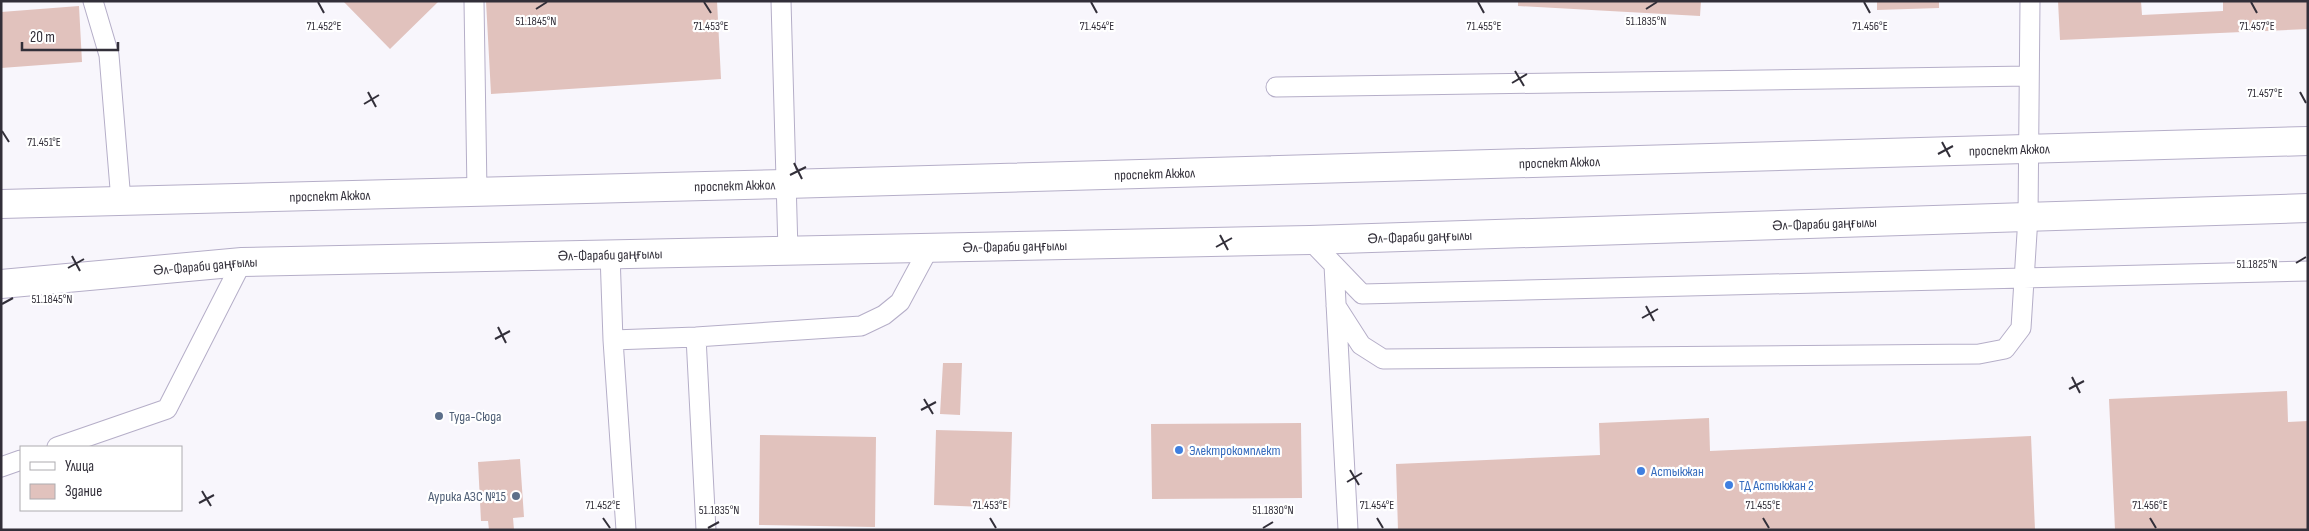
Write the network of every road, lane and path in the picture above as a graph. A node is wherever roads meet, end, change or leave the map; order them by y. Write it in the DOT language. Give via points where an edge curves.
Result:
graph roads {
  1 [pos="93,1"];
  2 [pos="474,1"];
  3 [pos="781,1"];
  4 [pos="2030,1"];
  5 [pos="2029,76"];
  6 [pos="1276,87"];
  7 [pos="2308,141"];
  8 [pos="2028,149"];
  9 [pos="786,184"];
  10 [pos="477,192"];
  11 [pos="121,201"];
  12 [pos="1,204"];
  13 [pos="2308,208"];
  14 [pos="2028,217"];
  15 [pos="1310,240"];
  16 [pos="929,248"];
  17 [pos="788,251"];
  18 [pos="610,254"];
  19 [pos="242,262"];
  20 [pos="1334,265"];
  21 [pos="2308,271"];
  22 [pos="2024,278"];
  23 [pos="1,284"];
  24 [pos="1336,306"];
  25 [pos="696,337"];
  26 [pos="613,340"];
  27 [pos="60,446"];
  28 [pos="20,460"];
  29 [pos="1,467"];
  30 [pos="626,530"];
  31 [pos="706,530"];
  32 [pos="1348,530"];
  1 -- 11 [label="lane" via="109,55"];
  2 -- 10 [label="lane"];
  3 -- 9 [label="lane"];
  4 -- 5 [label="lane"];
  5 -- 6 [label="lane"];
  5 -- 8 [label="lane"];
  7 -- 8 [label="main road, проспект Акжол"];
  8 -- 9 [label="main road, проспект Акжол"];
  8 -- 14 [label="lane"];
  9 -- 10 [label="main road, проспект Акжол"];
  9 -- 17 [label="lane"];
  10 -- 11 [label="main road, проспект Акжол"];
  11 -- 12 [label="main road, проспект Акжол"];
  13 -- 14 [label="main road"];
  14 -- 15 [label="main road, Әл-Фараби даңғылы"];
  14 -- 22 [label="lane"];
  15 -- 16 [label="main road, Әл-Фараби даңғылы"];
  15 -- 20 [label="lane"];
  16 -- 17 [label="main road, Әл-Фараби даңғылы"];
  16 -- 25 [label="lane" via="900,302 884,315 861,326"];
  17 -- 18 [label="main road, Әл-Фараби даңғылы"];
  18 -- 19 [label="main road, Әл-Фараби даңғылы"];
  18 -- 26 [label="lane"];
  19 -- 23 [label="main road, Әл-Фараби даңғылы"];
  19 -- 27 [label="lane" via="167,409"];
  20 -- 22 [label="lane" via="1362,294"];
  20 -- 24 [label="lane"];
  21 -- 22 [label="lane"];
  22 -- 24 [label="lane" via="2021,328 2005,349 1979,354 1383,358 1360,345"];
  24 -- 32 [label="lane"];
  25 -- 26 [label="lane"];
  25 -- 31 [label="lane"];
  26 -- 30 [label="lane"];
  28 -- 29 [label="lane"];
}
